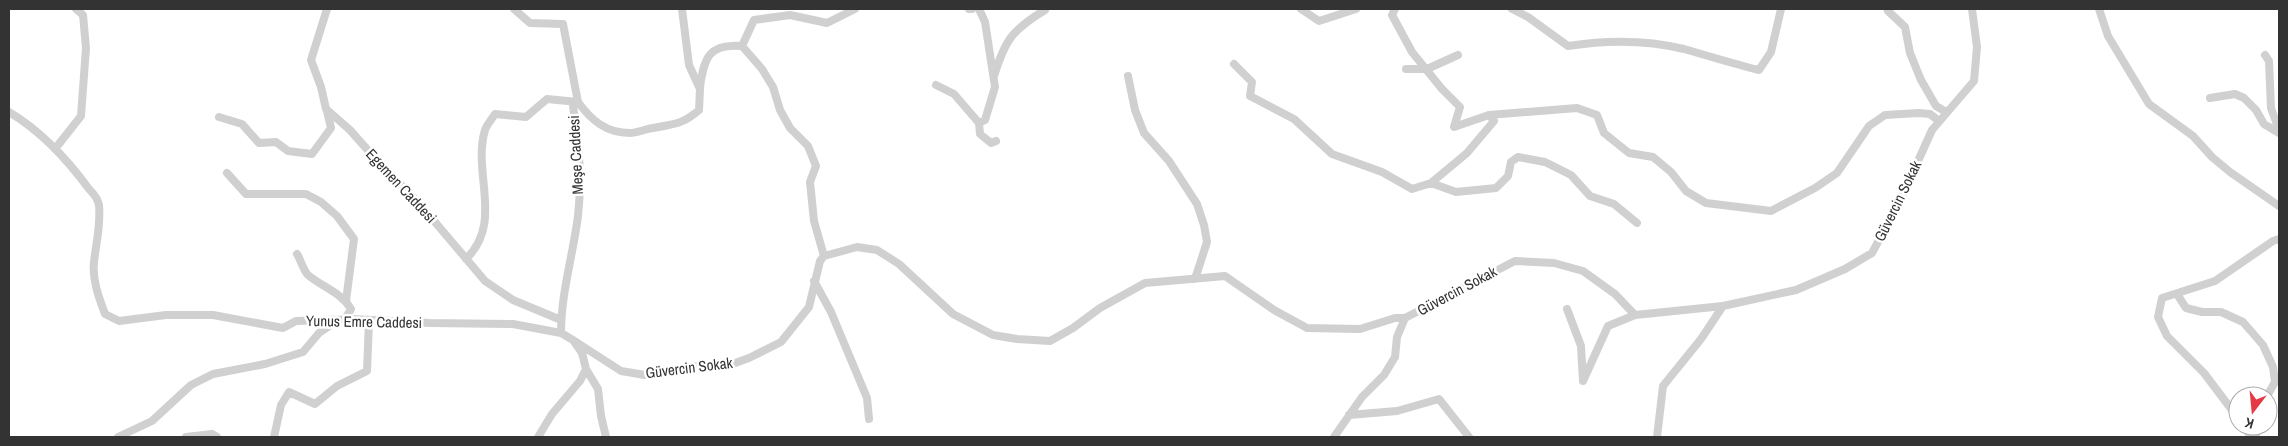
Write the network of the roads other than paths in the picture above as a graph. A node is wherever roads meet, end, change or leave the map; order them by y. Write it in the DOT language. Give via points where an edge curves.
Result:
graph roads {
  1 [pos="76,9"];
  2 [pos="327,9"];
  3 [pos="514,9"];
  4 [pos="682,9"];
  5 [pos="854,9"];
  6 [pos="979,9"];
  7 [pos="1301,9"];
  8 [pos="1356,9"];
  9 [pos="1393,9"];
  10 [pos="1512,9"];
  11 [pos="1780,9"];
  12 [pos="1972,9"];
  13 [pos="2099,9"];
  14 [pos="1045,10"];
  15 [pos="1888,11"];
  16 [pos="742,46"];
  17 [pos="1458,55"];
  18 [pos="2265,55"];
  19 [pos="1234,64"];
  20 [pos="1406,69"];
  21 [pos="1426,69"];
  22 [pos="1128,76"];
  23 [pos="994,78"];
  24 [pos="936,85"];
  25 [pos="700,88"];
  26 [pos="2210,98"];
  27 [pos="578,102"];
  28 [pos="326,109"];
  29 [pos="9,112"];
  30 [pos="1946,112"];
  31 [pos="1488,115"];
  32 [pos="218,117"];
  33 [pos="1939,121"];
  34 [pos="979,123"];
  35 [pos="2279,132"];
  36 [pos="996,141"];
  37 [pos="56,149"];
  38 [pos="227,173"];
  39 [pos="1431,183"];
  40 [pos="2279,206"];
  41 [pos="1637,223"];
  42 [pos="2279,240"];
  43 [pos="297,254"];
  44 [pos="824,256"];
  45 [pos="466,259"];
  46 [pos="1195,279"];
  47 [pos="814,281"];
  48 [pos="2177,294"];
  49 [pos="346,301"];
  50 [pos="1723,306"];
  51 [pos="1567,309"];
  52 [pos="1635,315"];
  53 [pos="1405,318"];
  54 [pos="342,320"];
  55 [pos="368,320"];
  56 [pos="561,320"];
  57 [pos="561,333"];
  58 [pos="573,340"];
  59 [pos="586,369"];
  60 [pos="2273,386"];
  61 [pos="2228,405"];
  62 [pos="1349,415"];
  63 [pos="869,419"];
  64 [pos="118,437"];
  65 [pos="186,437"];
  66 [pos="217,437"];
  67 [pos="274,437"];
  68 [pos="538,437"];
  69 [pos="606,437"];
  70 [pos="1334,437"];
  71 [pos="1469,437"];
  72 [pos="1657,437"];
  1 -- 37 [label="street" via="83,15 86,48 81,116"];
  2 -- 28 [label="street" via="311,60"];
  3 -- 27 [label="street" via="530,23 563,24"];
  4 -- 25 [label="street" via="689,65"];
  5 -- 16 [label="street" via="827,23 790,15 754,20"];
  6 -- 23 [label="street" via="985,22"];
  7 -- 8 [label="street" via="1319,21"];
  9 -- 21 [label="street" via="1392,15 1412,52"];
  10 -- 11 [label="street" via="1568,46 1597,41 1673,48 1759,70 1771,52"];
  12 -- 30 [label="street, Güvercin Sokak" via="1977,47 1974,81"];
  13 -- 40 [label="street" via="2108,36 2149,104 2193,136 2230,172"];
  14 -- 23 [label="street" via="1022,24 1007,43"];
  15 -- 30 [label="street" via="1905,27 1921,80 1936,106"];
  16 -- 25 [label="street, Meşe Caddesi" via="726,44 710,53 703,67"];
  16 -- 44 [label="street" via="762,69 790,128 808,146 816,166 810,182 814,221"];
  17 -- 21 [label="street"];
  18 -- 35 [label="street" via="2269,61 2271,108"];
  19 -- 39 [label="street" via="1252,82 1250,96 1294,119 1332,154 1382,172 1412,188"];
  20 -- 21 [label="street"];
  21 -- 31 [label="street" via="1460,107 1454,127"];
  22 -- 46 [label="street" via="1134,110 1144,133 1169,161 1197,204 1204,224 1207,242"];
  23 -- 34 [label="street" via="995,86 985,120"];
  24 -- 34 [label="street" via="954,94"];
  25 -- 27 [label="street, Meşe Caddesi" via="699,110 691,117 675,126 631,133 611,131 598,124"];
  26 -- 35 [label="street" via="2235,94 2244,98 2264,124"];
  27 -- 45 [label="street" via="547,98 526,117 495,114 485,129 481,158 486,186 482,232 475,250"];
  27 -- 56 [label="street, Meşe Caddesi" via="573,106 579,163 578,215 566,273"];
  28 -- 32 [label="street" via="331,128 312,154 288,151 276,142 259,143 242,124"];
  28 -- 45 [label="street, Egemen Caddesi" via="418,202"];
  29 -- 37 [label="street, Yunus Emre Caddesi"];
  30 -- 33 [label="street, Güvercin Sokak"];
  31 -- 33 [label="street" via="1577,108 1597,115 1604,133 1629,153 1653,157 1686,190 1706,202 1771,211 1837,173 1869,126 1885,115 1930,114"];
  31 -- 39 [label="street" via="1494,121 1467,153"];
  33 -- 50 [label="street, Güvercin Sokak" via="1872,253 1845,269 1796,290"];
  34 -- 36 [label="street" via="980,134 992,143"];
  37 -- 54 [label="street, Yunus Emre Caddesi" via="99,202 100,225 94,264 96,292 105,314 119,321 166,315 213,315 284,328 296,321"];
  38 -- 49 [label="street" via="246,194 306,194 338,216 354,239"];
  39 -- 41 [label="street" via="1456,192 1496,188 1508,176 1511,162 1518,157 1545,162 1571,175 1590,196 1614,204"];
  42 -- 48 [label="street" via="2215,281"];
  43 -- 49 [label="street" via="306,273"];
  44 -- 46 [label="street, Güvercin Sokak" via="857,247 877,250 900,264 953,314 993,335 1016,339 1050,341 1145,283"];
  44 -- 47 [label="street, Güvercin Sokak"];
  45 -- 56 [label="street, Egemen Caddesi" via="486,281 513,300"];
  46 -- 53 [label="street, Güvercin Sokak" via="1225,276 1307,328 1360,329"];
  47 -- 58 [label="street, Güvercin Sokak" via="809,307 780,342 724,366 698,366 645,374 621,371"];
  47 -- 63 [label="street" via="831,312 867,398"];
  48 -- 60 [label="street" via="2186,308 2222,312 2243,322 2263,345 2274,366"];
  48 -- 61 [label="street" via="2162,298 2158,317 2168,336 2204,373"];
  49 -- 54 [label="street" via="351,309"];
  50 -- 52 [label="street, Güvercin Sokak"];
  50 -- 72 [label="street" via="1663,386"];
  51 -- 52 [label="street" via="1581,346 1583,382 1608,326"];
  52 -- 53 [label="street, Güvercin Sokak" via="1615,294 1582,271 1554,263 1515,261"];
  53 -- 62 [label="street" via="1397,337 1395,357 1384,375"];
  54 -- 55 [label="street, Yunus Emre Caddesi"];
  54 -- 64 [label="street" via="319,333 303,352 213,374 191,385 152,421"];
  55 -- 57 [label="street, Yunus Emre Caddesi" via="512,324"];
  55 -- 67 [label="street" via="367,371 337,386 315,404 289,392 281,405"];
  56 -- 57 [label="street, Meşe Caddesi"];
  57 -- 58 [label="street, Yunus Emre Caddesi"];
  58 -- 59 [label="street" via="582,353"];
  59 -- 68 [label="street"];
  59 -- 69 [label="street" via="598,389"];
  62 -- 70 [label="street"];
  62 -- 71 [label="street" via="1397,411 1439,399"];
  65 -- 66 [label="street" via="212,434"];
}
